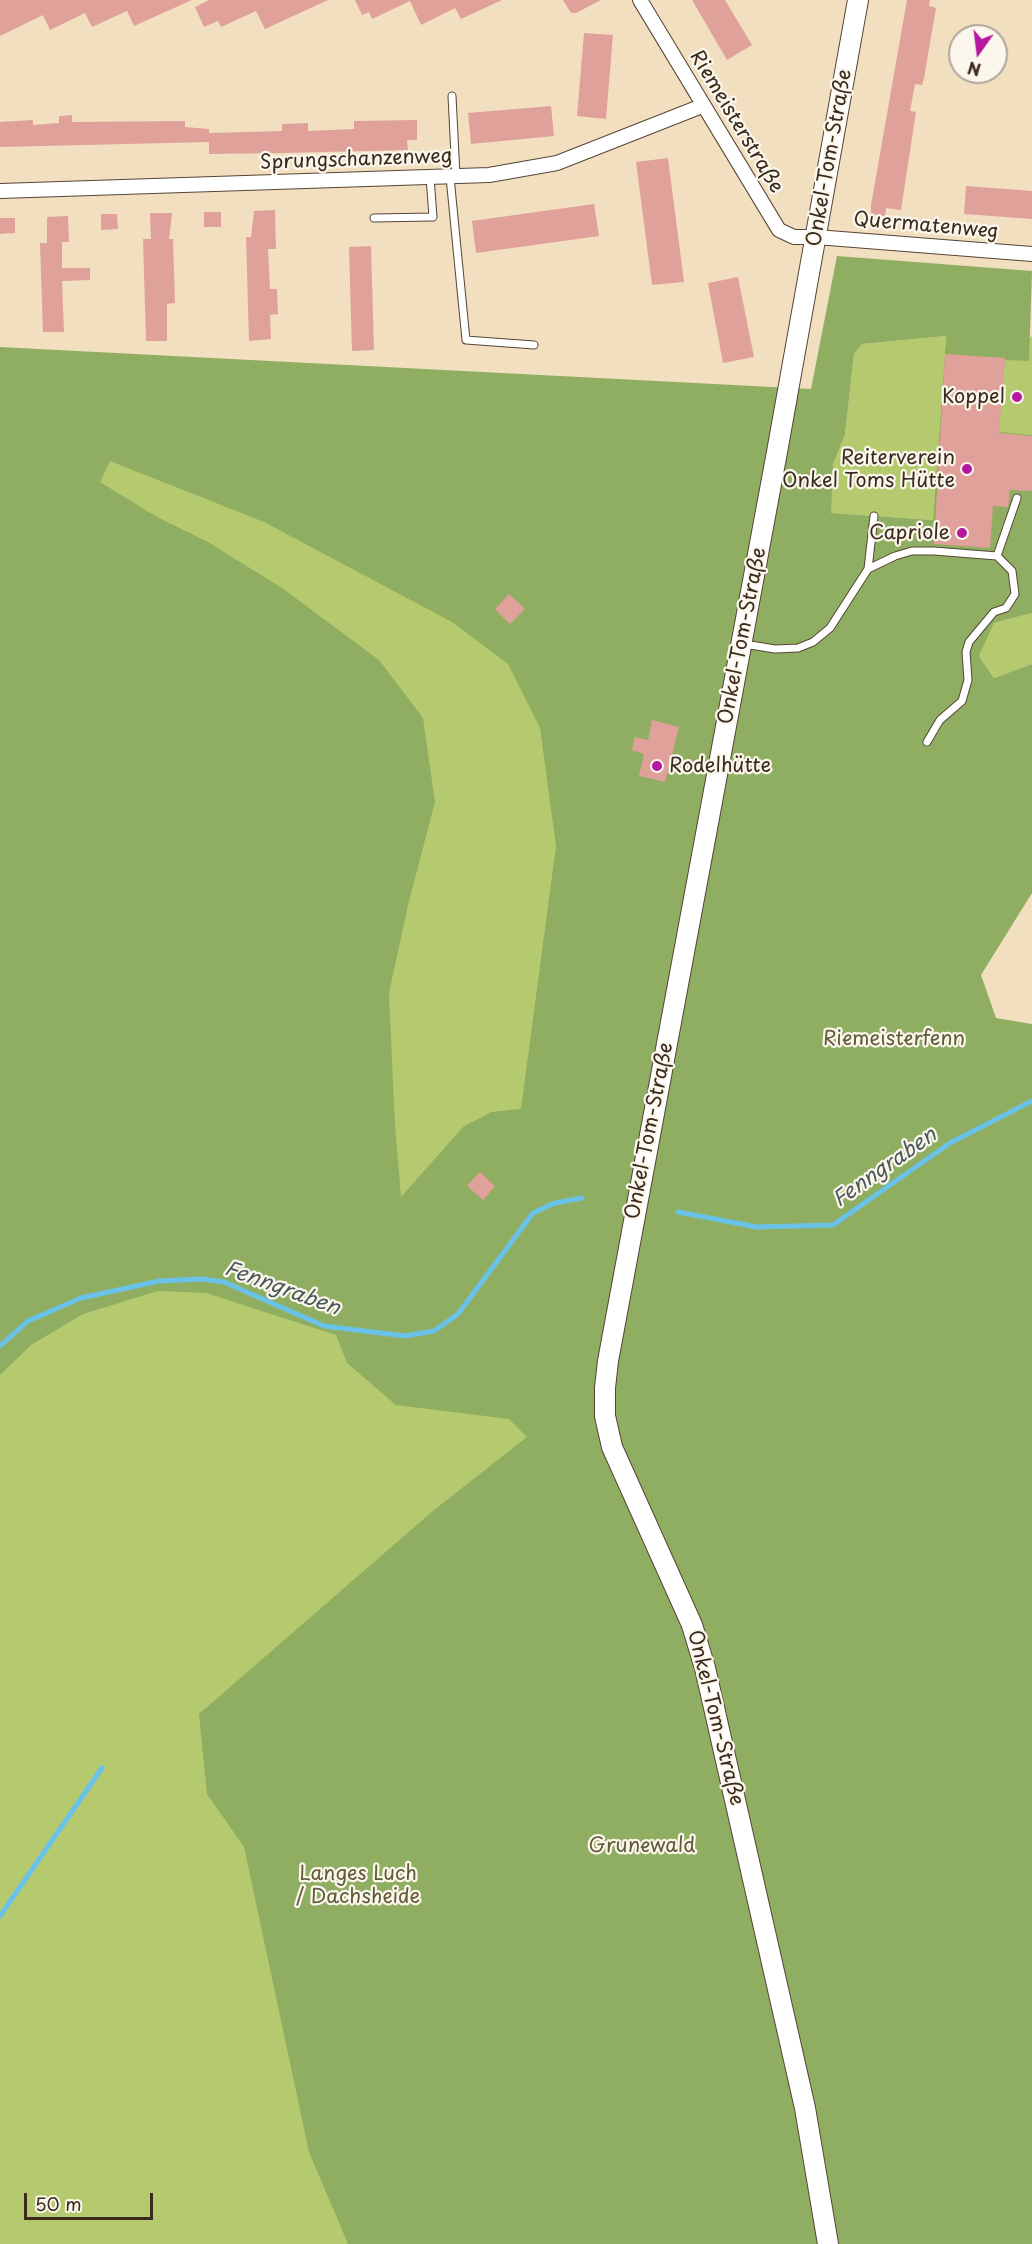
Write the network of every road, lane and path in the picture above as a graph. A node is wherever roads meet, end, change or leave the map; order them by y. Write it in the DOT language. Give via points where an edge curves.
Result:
graph roads {
  1 [pos="640,0"];
  2 [pos="858,0"];
  3 [pos="452,96"];
  4 [pos="702,106"];
  5 [pos="453,176"];
  6 [pos="430,177"];
  7 [pos="0,191"];
  8 [pos="374,218"];
  9 [pos="816,237"];
  10 [pos="1032,254"];
  11 [pos="534,345"];
  12 [pos="1017,498"];
  13 [pos="874,516"];
  14 [pos="997,556"];
  15 [pos="868,569"];
  16 [pos="741,644"];
  17 [pos="927,742"];
  18 [pos="828,2244"];
  1 -- 4 [label="street, Riemeisterstraße"];
  2 -- 9 [label="main road, Onkel-Tom-Straße"];
  3 -- 5 [label="lane"];
  4 -- 5 [label="street, Sprungschanzenweg" via="557,163 489,175"];
  4 -- 9 [label="street, Riemeisterstraße" via="779,230 794,237"];
  5 -- 6 [label="street, Sprungschanzenweg"];
  5 -- 11 [label="lane" via="466,340"];
  6 -- 7 [label="street, Sprungschanzenweg"];
  6 -- 8 [label="lane" via="433,217"];
  9 -- 10 [label="street, Quermatenweg"];
  9 -- 16 [label="main road, Onkel-Tom-Straße"];
  12 -- 14 [label="lane"];
  13 -- 15 [label="lane"];
  14 -- 15 [label="lane" via="912,551"];
  14 -- 17 [label="lane" via="1012,571 1015,594 1006,608 994,612 969,642 968,680 962,700 940,720"];
  15 -- 16 [label="lane" via="830,628 813,642 798,648 775,649"];
  16 -- 18 [label="main road, Onkel-Tom-Straße" via="608,1361 605,1416 622,1474 692,1625 705,1668 805,2108"];
}
